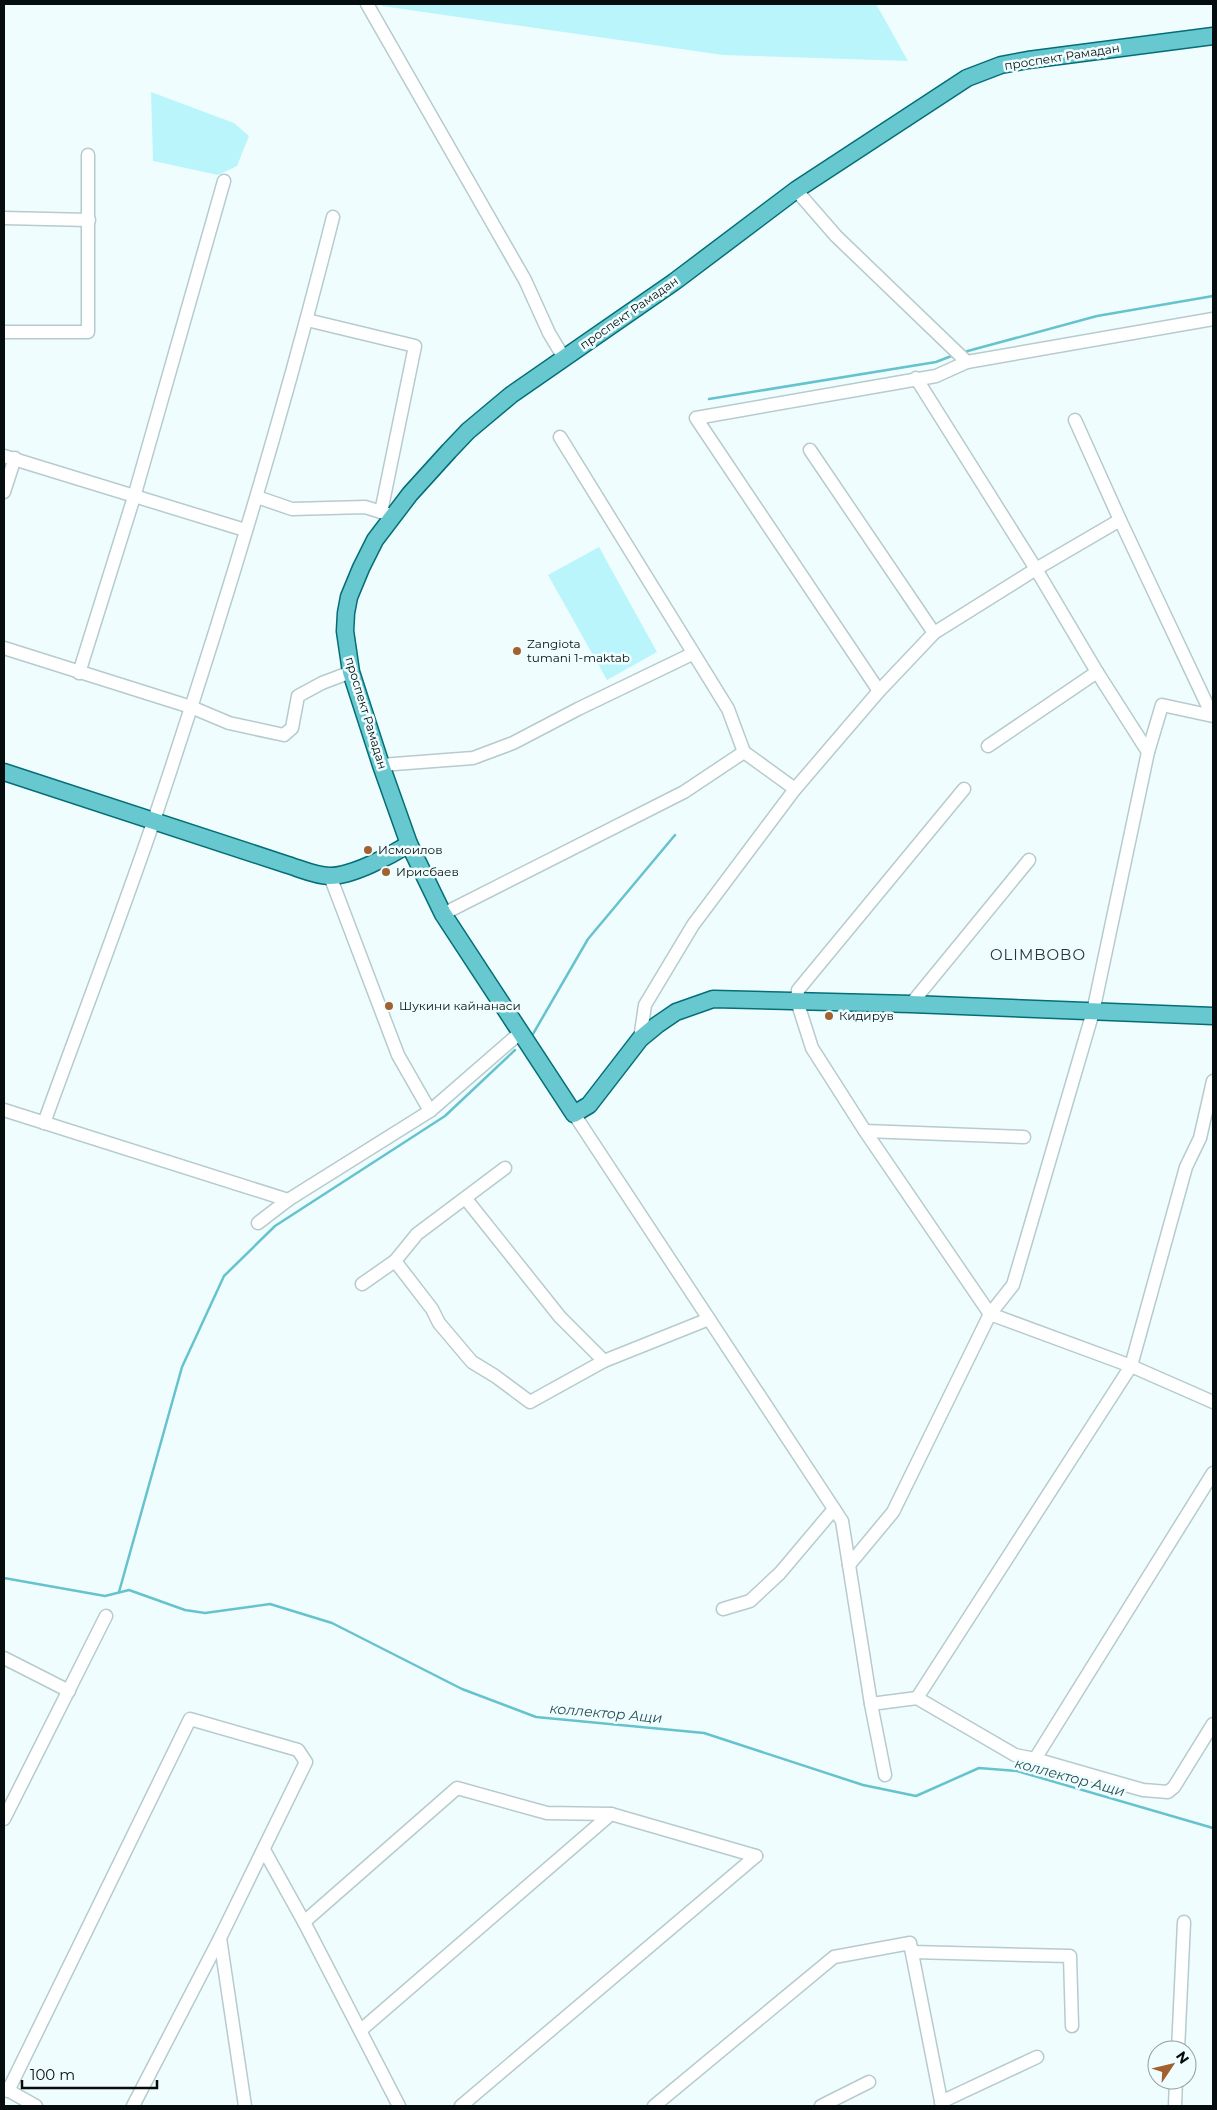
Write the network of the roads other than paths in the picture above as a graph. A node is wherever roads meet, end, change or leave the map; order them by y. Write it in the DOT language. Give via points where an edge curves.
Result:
graph roads {
  1 [pos="367,4"];
  2 [pos="1213,36"];
  3 [pos="88,155"];
  4 [pos="224,181"];
  5 [pos="796,190"];
  6 [pos="333,217"];
  7 [pos="4,218"];
  8 [pos="89,220"];
  9 [pos="1213,319"];
  10 [pos="307,320"];
  11 [pos="4,332"];
  12 [pos="564,358"];
  13 [pos="965,359"];
  14 [pos="916,378"];
  15 [pos="1075,420"];
  16 [pos="560,437"];
  17 [pos="810,450"];
  18 [pos="9,457"];
  19 [pos="4,492"];
  20 [pos="134,497"];
  21 [pos="257,497"];
  22 [pos="387,513"];
  23 [pos="1120,520"];
  24 [pos="245,530"];
  25 [pos="1036,569"];
  26 [pos="934,633"];
  27 [pos="4,648"];
  28 [pos="692,654"];
  29 [pos="352,672"];
  30 [pos="1096,672"];
  31 [pos="80,673"];
  32 [pos="879,691"];
  33 [pos="191,707"];
  34 [pos="1213,715"];
  35 [pos="988,746"];
  36 [pos="744,752"];
  37 [pos="1148,752"];
  38 [pos="381,765"];
  39 [pos="5,776"];
  40 [pos="796,789"];
  41 [pos="964,789"];
  42 [pos="154,821"];
  43 [pos="409,844"];
  44 [pos="1029,860"];
  45 [pos="330,876"];
  46 [pos="443,914"];
  47 [pos="797,1001"];
  48 [pos="912,1004"];
  49 [pos="1093,1012"];
  50 [pos="1213,1016"];
  51 [pos="521,1032"];
  52 [pos="640,1039"];
  53 [pos="1213,1081"];
  54 [pos="4,1110"];
  55 [pos="430,1111"];
  56 [pos="574,1114"];
  57 [pos="44,1123"];
  58 [pos="865,1132"];
  59 [pos="1024,1137"];
  60 [pos="505,1168"];
  61 [pos="466,1198"];
  62 [pos="288,1200"];
  63 [pos="258,1223"];
  64 [pos="395,1261"];
  65 [pos="362,1284"];
  66 [pos="990,1314"];
  67 [pos="709,1319"];
  68 [pos="604,1361"];
  69 [pos="1131,1366"];
  70 [pos="1213,1402"];
  71 [pos="1213,1472"];
  72 [pos="834,1509"];
  73 [pos="849,1565"];
  74 [pos="724,1609"];
  75 [pos="106,1616"];
  76 [pos="4,1658"];
  77 [pos="69,1690"];
  78 [pos="917,1698"];
  79 [pos="871,1704"];
  80 [pos="1213,1724"];
  81 [pos="1035,1759"];
  82 [pos="885,1775"];
  83 [pos="611,1814"];
  84 [pos="4,1819"];
  85 [pos="264,1850"];
  86 [pos="304,1922"];
  87 [pos="1184,1922"];
  88 [pos="220,1938"];
  89 [pos="912,1952"];
  90 [pos="1072,2026"];
  91 [pos="361,2030"];
  92 [pos="1178,2040"];
  93 [pos="1037,2057"];
  94 [pos="869,2082"];
  95 [pos="6,2090"];
  96 [pos="1176,2090"];
  97 [pos="941,2104"];
  98 [pos="36,2106"];
  99 [pos="133,2106"];
  100 [pos="245,2106"];
  101 [pos="399,2106"];
  102 [pos="461,2106"];
  103 [pos="654,2106"];
  104 [pos="821,2106"];
  105 [pos="1175,2106"];
  1 -- 12 [label="street" via="525,280"];
  2 -- 5 [label="main road, проспект Рамадан" via="1046,57 983,71 936,97"];
  3 -- 8 [label="street"];
  4 -- 20 [label="street"];
  5 -- 12 [label="main road, проспект Рамадан" via="674,282"];
  5 -- 13 [label="street" via="836,236"];
  6 -- 10 [label="street"];
  7 -- 8 [label="street"];
  8 -- 11 [label="street" via="88,332"];
  9 -- 13 [label="street"];
  10 -- 21 [label="street"];
  10 -- 22 [label="street" via="415,346"];
  12 -- 22 [label="main road, проспект Рамадан" via="468,430"];
  13 -- 14 [label="street" via="936,376"];
  14 -- 25 [label="street"];
  14 -- 32 [label="street" via="696,418"];
  15 -- 23 [label="street"];
  16 -- 28 [label="street"];
  17 -- 26 [label="street"];
  18 -- 19 [label="street"];
  18 -- 20 [label="street"];
  20 -- 24 [label="street"];
  20 -- 31 [label="street"];
  21 -- 22 [label="street" via="292,509 365,507"];
  21 -- 24 [label="street"];
  22 -- 29 [label="main road, проспект Рамадан" via="349,597 345,631"];
  23 -- 25 [label="street"];
  23 -- 34 [label="street"];
  24 -- 33 [label="street"];
  25 -- 26 [label="street"];
  25 -- 30 [label="street"];
  26 -- 32 [label="street"];
  27 -- 31 [label="street"];
  28 -- 36 [label="street" via="728,709"];
  28 -- 38 [label="street" via="513,743 473,758"];
  29 -- 33 [label="street" via="298,696 292,728 284,735 229,723"];
  29 -- 38 [label="main road, проспект Рамадан"];
  30 -- 35 [label="street"];
  30 -- 37 [label="street"];
  31 -- 33 [label="street"];
  32 -- 40 [label="street"];
  33 -- 42 [label="street"];
  34 -- 37 [label="street" via="1162,705"];
  36 -- 40 [label="street"];
  36 -- 46 [label="street" via="684,792"];
  37 -- 49 [label="street"];
  38 -- 43 [label="main road, проспект Рамадан"];
  39 -- 42 [label="main road"];
  40 -- 52 [label="street" via="693,925 645,1005"];
  41 -- 47 [label="street" via="798,990"];
  42 -- 45 [label="main road"];
  42 -- 57 [label="street"];
  43 -- 45 [label="main road" via="373,863"];
  43 -- 46 [label="main road, проспект Рамадан"];
  44 -- 48 [label="street"];
  45 -- 55 [label="street" via="398,1055"];
  46 -- 51 [label="main road, проспект Рамадан"];
  47 -- 48 [label="main road"];
  47 -- 52 [label="main road" via="713,999 676,1012"];
  47 -- 58 [label="street" via="812,1048"];
  48 -- 49 [label="main road"];
  49 -- 50 [label="main road"];
  49 -- 66 [label="street" via="1013,1285"];
  51 -- 55 [label="street"];
  51 -- 56 [label="main road, проспект Рамадан"];
  52 -- 56 [label="main road" via="589,1105"];
  53 -- 69 [label="street" via="1200,1138 1186,1166"];
  54 -- 57 [label="street"];
  55 -- 62 [label="street"];
  56 -- 67 [label="street"];
  57 -- 62 [label="street"];
  58 -- 59 [label="street"];
  58 -- 66 [label="street"];
  60 -- 61 [label="street"];
  61 -- 64 [label="street" via="417,1234"];
  61 -- 68 [label="street" via="560,1317"];
  62 -- 63 [label="street"];
  64 -- 65 [label="street"];
  64 -- 68 [label="street" via="439,1323 472,1362 530,1402"];
  66 -- 69 [label="street"];
  66 -- 73 [label="street" via="892,1512"];
  67 -- 68 [label="street"];
  67 -- 72 [label="street"];
  69 -- 70 [label="street"];
  69 -- 78 [label="street"];
  71 -- 81 [label="street"];
  72 -- 73 [label="street" via="842,1521"];
  72 -- 74 [label="street" via="780,1574 750,1601"];
  73 -- 79 [label="street"];
  75 -- 77 [label="street"];
  76 -- 77 [label="street"];
  77 -- 84 [label="street"];
  78 -- 79 [label="street"];
  78 -- 81 [label="street" via="1015,1756"];
  79 -- 82 [label="street"];
  80 -- 81 [label="street" via="1168,1792 1143,1790"];
  83 -- 86 [label="street" via="547,1813 457,1788"];
  83 -- 91 [label="street"];
  83 -- 102 [label="street" via="756,1856"];
  85 -- 86 [label="street"];
  85 -- 88 [label="street"];
  85 -- 95 [label="street" via="306,1762 298,1750 190,1719"];
  86 -- 91 [label="street"];
  87 -- 92 [label="street"];
  88 -- 99 [label="street"];
  88 -- 100 [label="street"];
  89 -- 90 [label="street" via="1070,1956"];
  89 -- 97 [label="street"];
  89 -- 103 [label="street" via="910,1943 834,1957"];
  91 -- 101 [label="street"];
  93 -- 97 [label="street"];
  94 -- 104 [label="street"];
  95 -- 98 [label="street"];
  96 -- 105 [label="street"];
}
